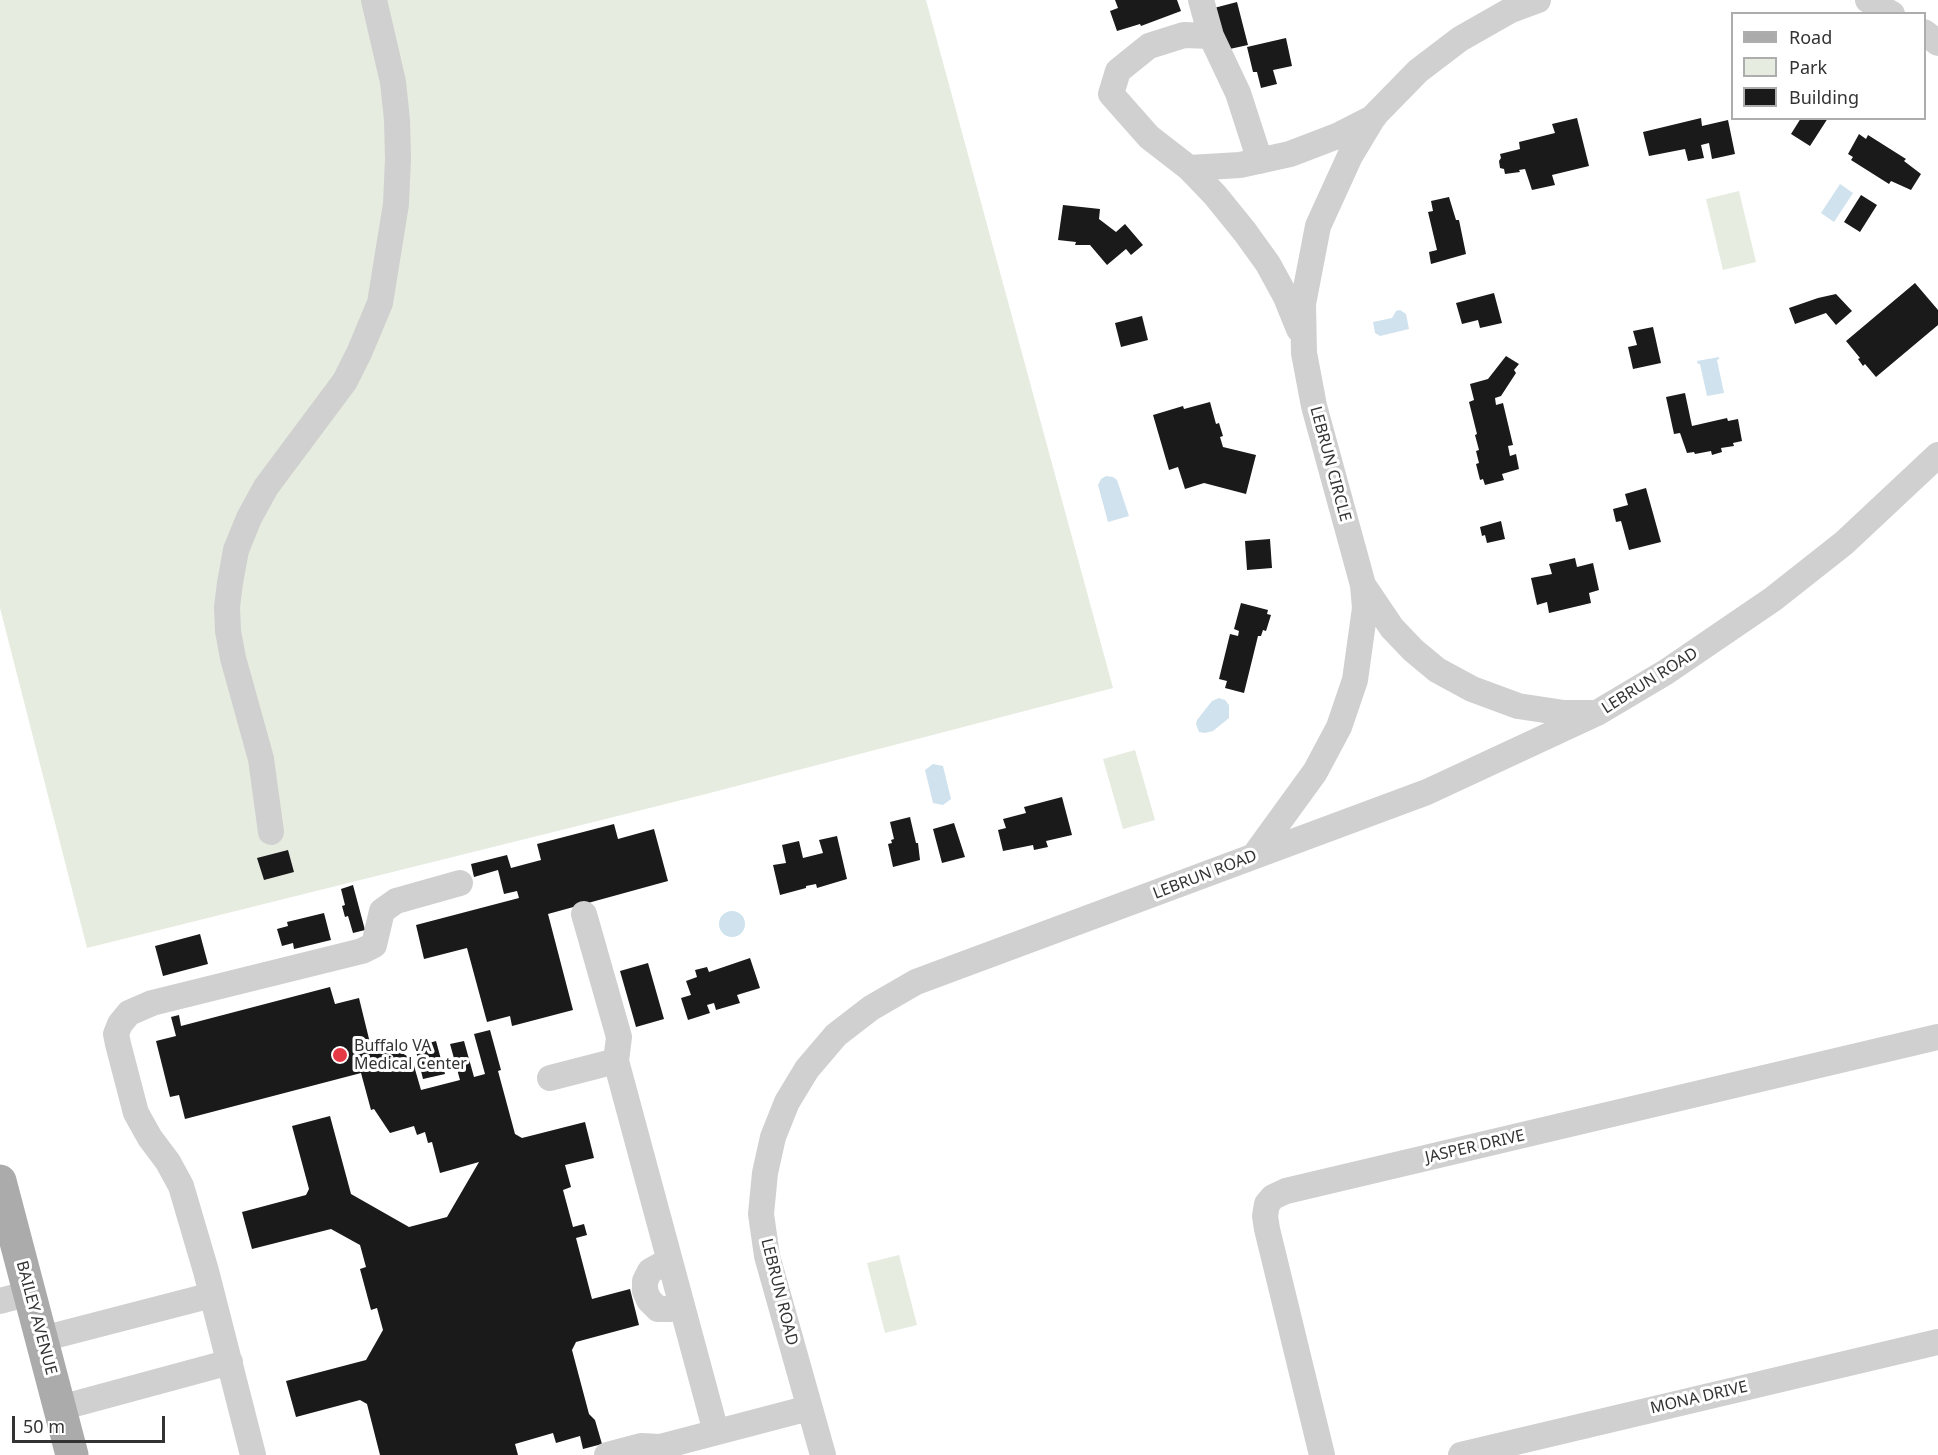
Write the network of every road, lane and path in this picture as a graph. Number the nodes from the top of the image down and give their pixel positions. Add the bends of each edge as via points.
1 (374, 0) edge
2 (1202, 0) edge
3 (1538, 0) edge
4 (1868, 0) edge
5 (1889, 12) edge
6 (1926, 34) edge
7 (1211, 36) junction
8 (1938, 43) edge
9 (1374, 116) junction
10 (1260, 161) junction
11 (1189, 168) junction
12 (1304, 341) junction
13 (1938, 455) edge
14 (1363, 585) junction
15 (1597, 713) junction
16 (271, 832) dead end
17 (1254, 856) junction
18 (460, 883) dead end
19 (584, 914) dead end
20 (1938, 1037) edge
21 (616, 1061) junction
22 (550, 1078) dead end
23 (0, 1181) edge
24 (212, 1295) junction
25 (15, 1297) edge
26 (42, 1339) junction
27 (1938, 1342) edge
28 (230, 1362) junction
29 (60, 1408) junction
30 (809, 1408) junction
31 (716, 1432) junction
32 (653, 1451) edge
33 (72, 1455) edge
34 (253, 1455) edge
35 (607, 1455) edge
36 (823, 1455) edge
37 (1322, 1455) edge
38 (1461, 1455) edge

1 - 16 street via 393,82 398,149 396,204 380,303 345,381 266,487 249,518 236,549 227,607 233,658 261,759
2 - 7 street
3 - 9 street, LEBRUN CIRCLE via 1511,10 1460,39 1418,70
4 - 5 street
6 - 8 street
7 - 10 street via 1238,93
7 - 11 street via 1184,35 1149,46 1118,71 1111,94 1149,137
9 - 10 street, LEBRUN CIRCLE via 1308,148
9 - 12 street, LEBRUN CIRCLE via 1350,156 1318,226 1303,304
10 - 11 street, LEBRUN CIRCLE
11 - 12 street, LEBRUN CIRCLE via 1268,264
12 - 14 street, LEBRUN CIRCLE via 1314,406
13 - 15 street, LEBRUN ROAD via 1844,543 1773,599
14 - 15 street, LEBRUN CIRCLE via 1392,628 1437,670 1472,689 1518,706
14 - 17 street, LEBRUN CIRCLE via 1365,608 1355,680 1339,727 1315,771
15 - 17 street, LEBRUN ROAD via 1427,792
17 - 30 street, LEBRUN ROAD via 915,982 871,1008 817,1055 796,1084 773,1137 761,1214 766,1256
18 - 24 street via 396,901 382,911 374,945 362,951 152,1003 129,1013 120,1024 117,1044 136,1113 181,1186
19 - 21 street via 619,1037
20 - 37 street, JASPER DRIVE via 1273,1197 1264,1216
21 - 22 street
21 - 31 street
23 - 25 main road, BAILEY AVENUE
24 - 26 street
24 - 28 street
25 - 26 main road, BAILEY AVENUE
26 - 29 main road, BAILEY AVENUE
27 - 38 street, MONA DRIVE
28 - 29 street
28 - 34 street
29 - 33 main road, BAILEY AVENUE
30 - 31 street
30 - 36 street, LEBRUN ROAD
31 - 32 street
32 - 35 street via 641,1446

